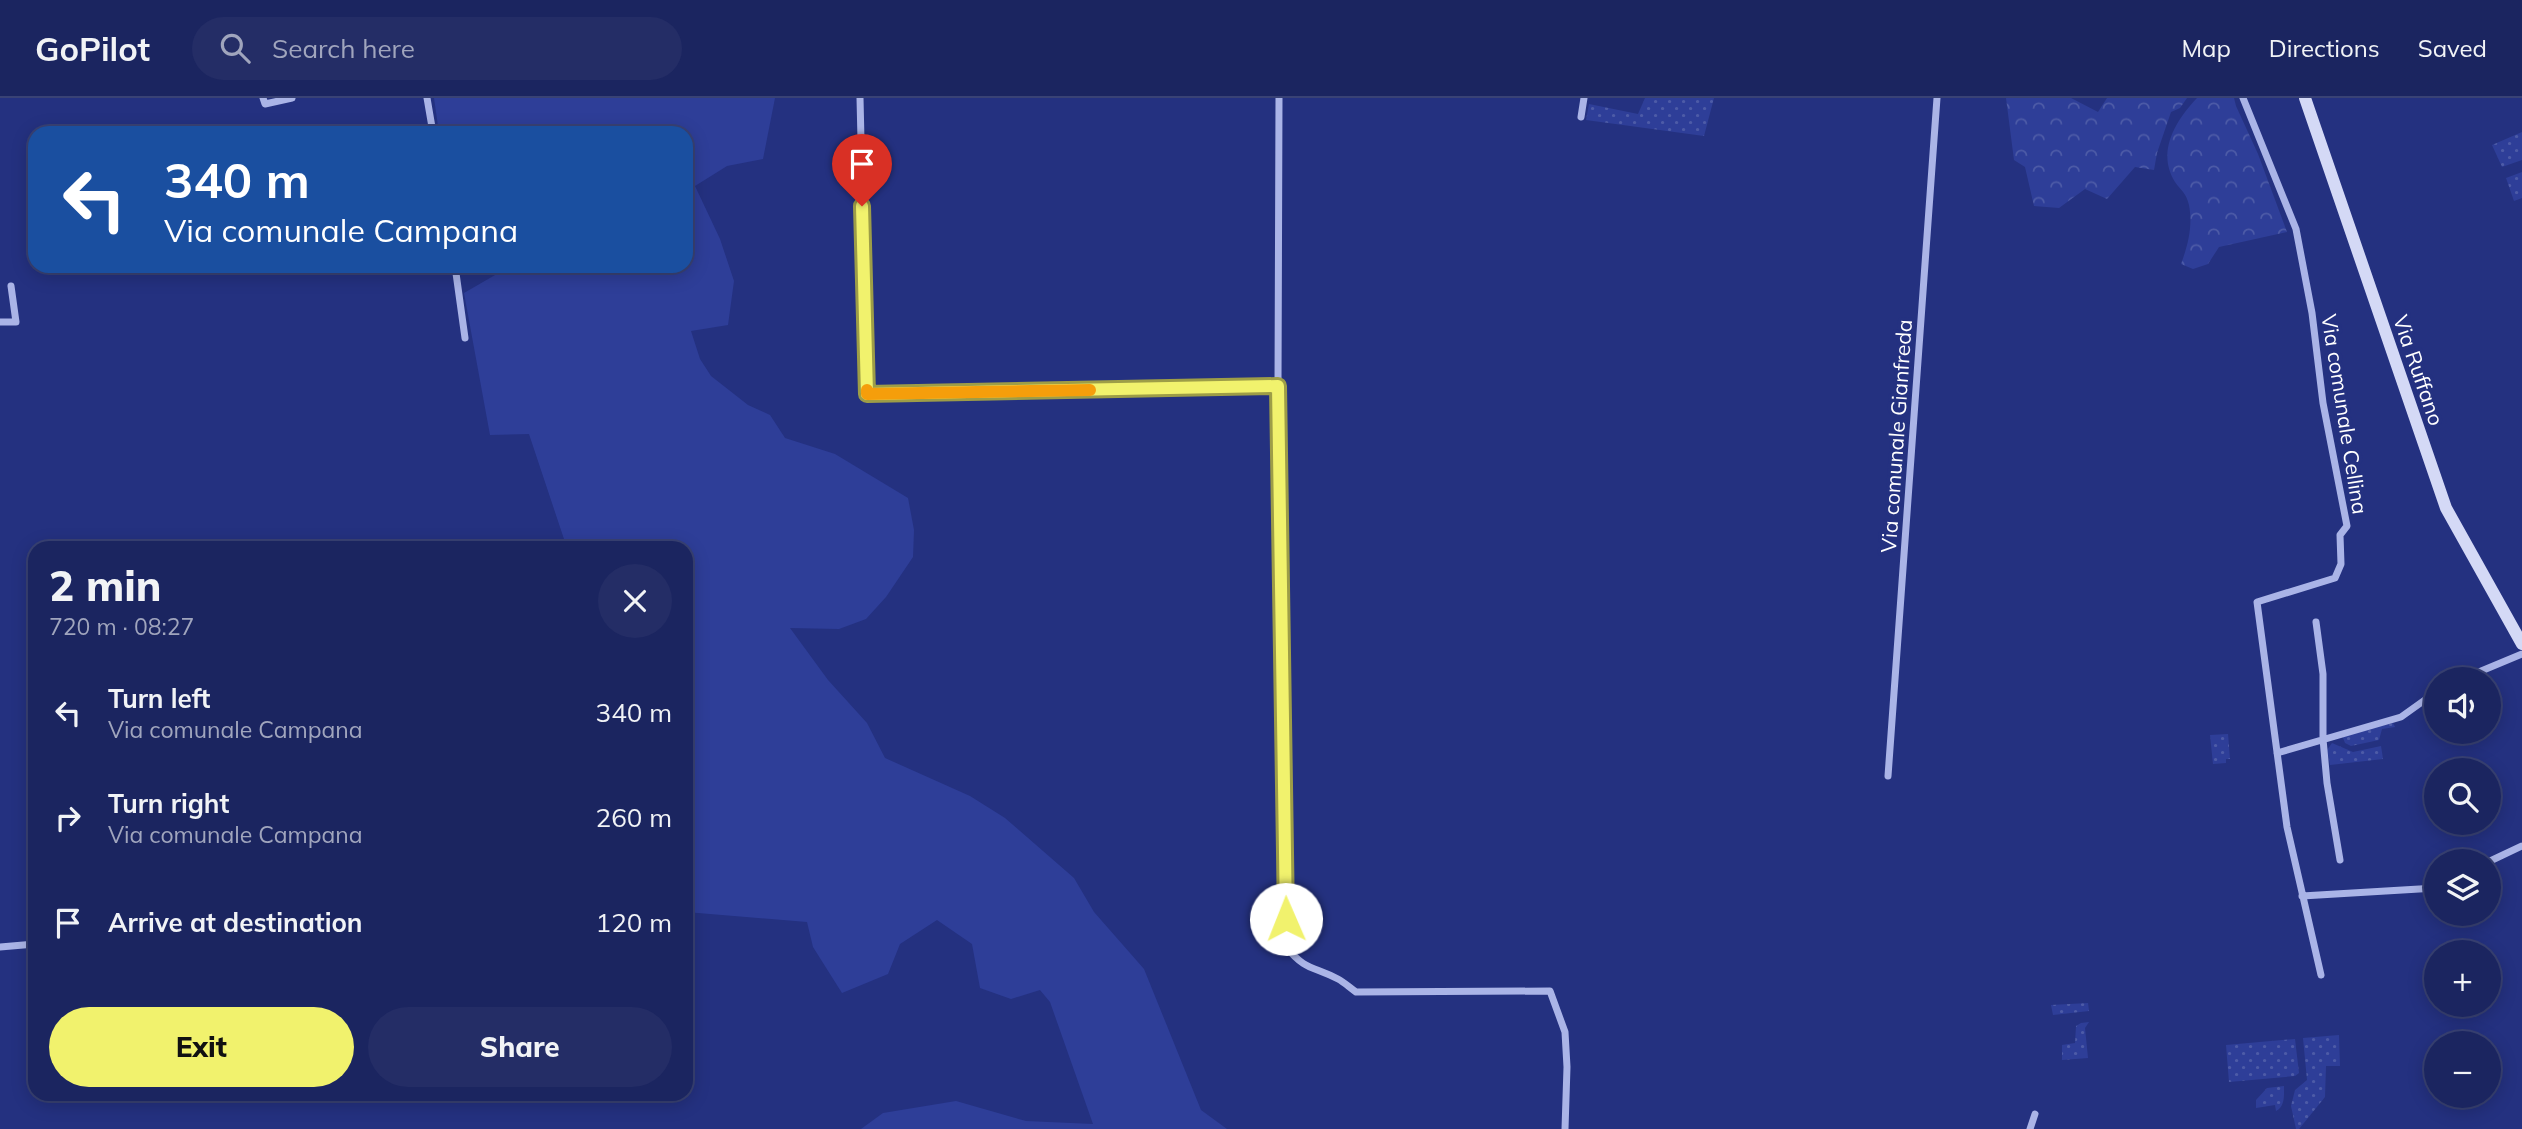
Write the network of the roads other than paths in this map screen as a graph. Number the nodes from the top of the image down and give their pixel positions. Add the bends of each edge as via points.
1 (292, 98) edge
2 (428, 98) edge
3 (860, 98) edge
4 (1279, 98) edge
5 (1584, 98) edge
6 (1937, 98) edge
7 (2243, 98) edge
8 (2305, 98) edge
9 (264, 101) edge
10 (1580, 117) dead end
11 (432, 126) edge
12 (456, 273) edge
13 (11, 286) dead end
14 (0, 322) edge
15 (466, 338) dead end
16 (1278, 386) junction
17 (2316, 622) dead end
18 (2522, 644) edge
19 (2522, 653) edge
20 (2490, 667) edge
21 (2424, 701) edge
22 (2323, 739) junction
23 (2277, 753) junction
24 (1888, 776) dead end
25 (2522, 846) edge
26 (2501, 856) edge
27 (2340, 860) dead end
28 (2424, 889) edge
29 (2302, 897) junction
30 (28, 945) edge
31 (0, 947) edge
32 (2321, 975) dead end
33 (2035, 1114) dead end
34 (1565, 1129) edge
35 (2030, 1129) edge

1 - 9 street
2 - 11 street
3 - 16 street via 867,394
4 - 16 street
5 - 10 street
6 - 24 street, Via comunale Gianfreda
7 - 23 street, Via comunale Cellina via 2296,229 2347,526 2340,534 2341,564 2335,578 2257,602
8 - 18 street, Via Ruffano via 2446,508
12 - 15 street
13 - 14 street via 16,322
16 - 34 street via 1286,947 1299,962 1356,992 1550,991 1564,1032
17 - 22 street via 2323,674
19 - 20 street
21 - 22 street via 2401,717
22 - 23 street
22 - 27 street
23 - 29 street, Via comunale Cellina
25 - 26 street
28 - 29 street
29 - 32 street, Via comunale Cellina
30 - 31 street
33 - 35 street

